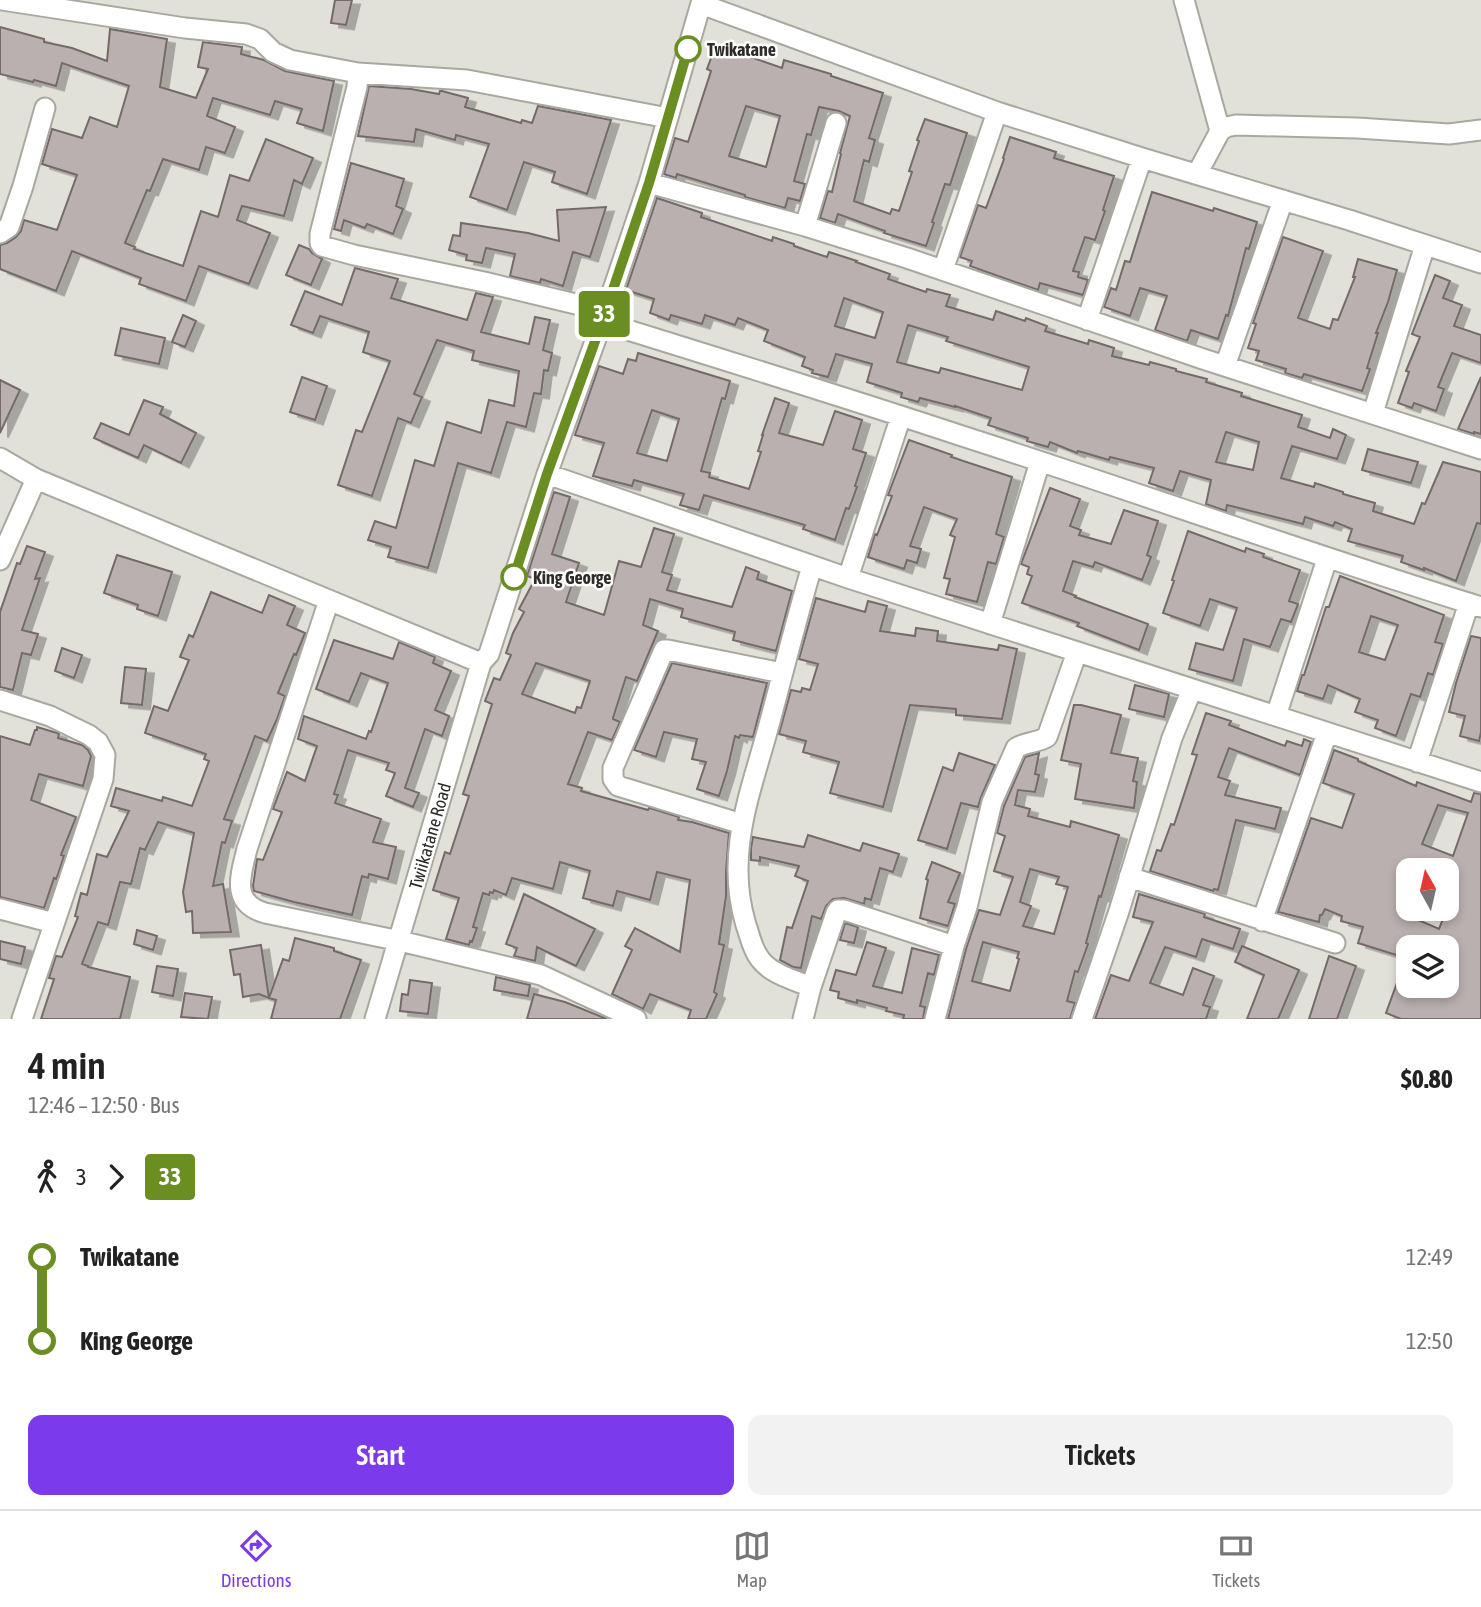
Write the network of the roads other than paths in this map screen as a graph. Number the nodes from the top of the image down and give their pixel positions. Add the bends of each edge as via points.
1 (2, 0) edge
2 (1184, 0) edge
3 (702, 2) edge
4 (358, 74) junction
5 (45, 108) dead end
6 (997, 112) junction
7 (668, 118) junction
8 (836, 123) dead end
9 (1481, 130) edge
10 (1220, 131) junction
11 (1142, 158) junction
12 (1197, 174) junction
13 (649, 183) junction
14 (1283, 200) junction
15 (805, 226) junction
16 (0, 233) edge
17 (1425, 245) junction
18 (1481, 263) edge
19 (943, 270) junction
20 (603, 317) junction
21 (1087, 320) junction
22 (1225, 366) junction
23 (1373, 413) junction
24 (901, 416) junction
25 (1481, 449) edge
26 (0, 458) edge
27 (1040, 462) junction
28 (547, 474) junction
29 (36, 478) junction
30 (1327, 559) junction
31 (0, 561) edge
32 (812, 566) junction
33 (848, 578) junction
34 (329, 600) junction
35 (1475, 605) edge
36 (990, 624) junction
37 (1076, 652) junction
38 (485, 658) junction
39 (782, 673) junction
40 (1192, 689) junction
41 (0, 700) edge
42 (1276, 716) junction
43 (1327, 733) junction
44 (1417, 762) junction
45 (1481, 782) edge
46 (742, 824) junction
47 (1129, 877) junction
48 (0, 909) edge
49 (1262, 921) junction
50 (54, 923) junction
51 (400, 941) junction
52 (1335, 943) dead end
53 (954, 946) junction
54 (811, 987) junction
55 (22, 1019) edge
56 (375, 1019) edge
57 (636, 1019) edge
58 (803, 1019) edge
59 (935, 1019) edge
60 (1082, 1019) edge

1 - 4 street via 246,34 290,60
2 - 10 street
3 - 6 street
3 - 7 street, Twiikatane Road
4 - 7 street via 467,80
4 - 20 street via 320,234 322,246 484,282
5 - 16 street via 9,227
6 - 11 street
6 - 19 street
7 - 13 street, Twiikatane Road
8 - 15 street
9 - 10 street via 1449,134 1236,125
10 - 12 street
11 - 12 street
11 - 21 street
12 - 14 street
13 - 15 street
13 - 20 street, Twiikatane Road
14 - 17 street
14 - 22 street
15 - 19 street
17 - 18 street
17 - 23 street
19 - 21 street
20 - 24 street
20 - 28 street, Twiikatane Road
21 - 22 street
22 - 23 street
23 - 25 street
24 - 27 street
24 - 33 street
26 - 29 street
27 - 30 street
27 - 36 street
28 - 32 street
28 - 38 street, Twiikatane Road
29 - 31 street
29 - 34 street
30 - 35 street
30 - 42 street
32 - 33 street
32 - 39 street
33 - 36 street
34 - 38 street
34 - 51 street via 247,849 242,895 254,910
35 - 44 street
36 - 37 street
37 - 40 street
37 - 53 street via 1047,737 1016,748 992,802
38 - 51 street, Twiikatane Road
39 - 46 street
39 - 46 street via 664,650 613,768 618,786
40 - 42 street
40 - 47 street
41 - 50 street via 89,735 105,755 103,779
42 - 43 street
43 - 44 street
43 - 49 street
44 - 45 street
46 - 54 street via 737,869 740,905 753,948 771,970
47 - 49 street
47 - 60 street
48 - 50 street
49 - 52 street
50 - 55 street
51 - 56 street, Twiikatane Road
51 - 57 street via 541,975
53 - 54 street via 838,910
53 - 59 street
54 - 58 street

